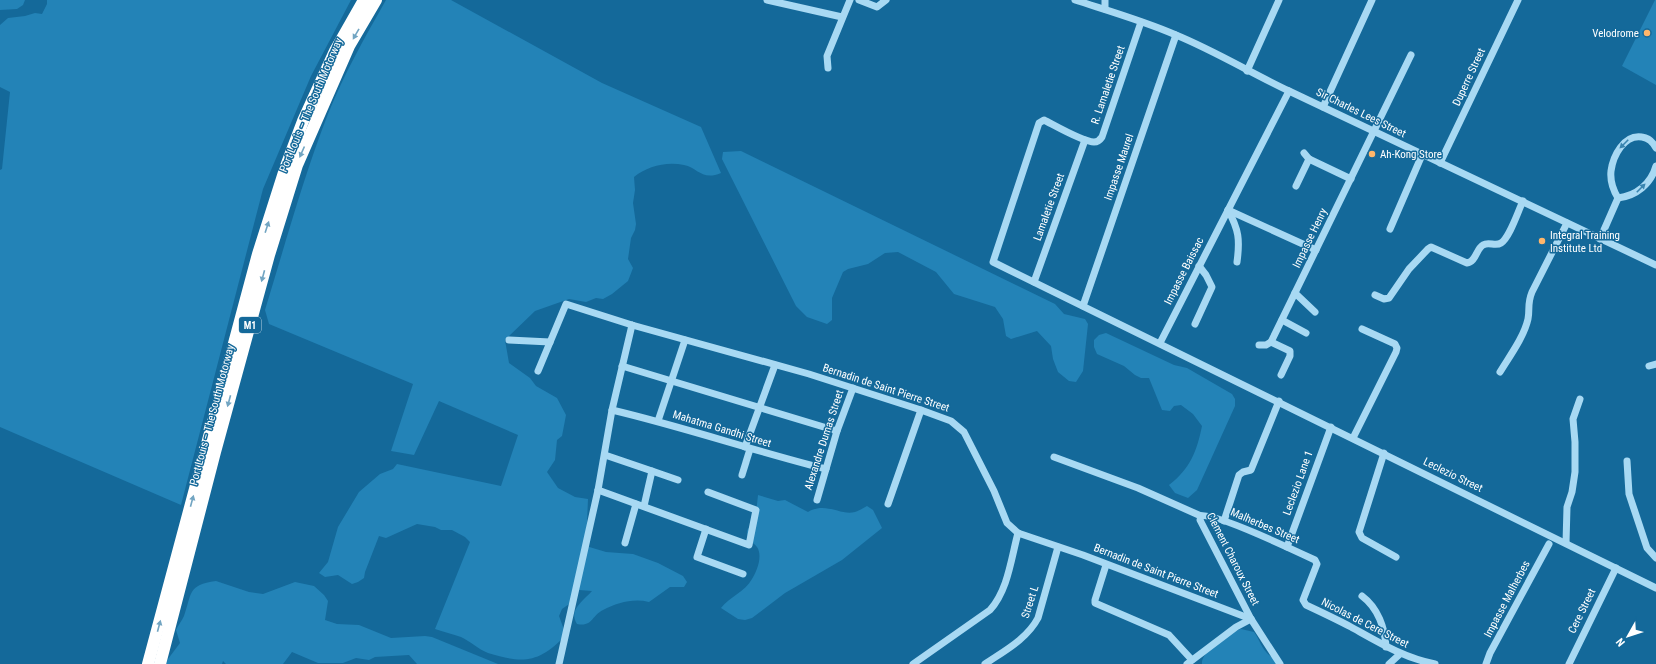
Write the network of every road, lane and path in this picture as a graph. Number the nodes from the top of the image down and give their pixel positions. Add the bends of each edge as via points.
1 (364, 0) edge
2 (376, 0) edge
3 (767, 0) edge
4 (850, 0) edge
5 (859, 0) edge
6 (886, 0) edge
7 (1075, 0) edge
8 (1105, 0) edge
9 (1279, 0) edge
10 (1372, 0) edge
11 (1518, 0) edge
12 (1105, 9) junction
13 (842, 17) junction
14 (1141, 22) junction
15 (1176, 34) junction
16 (1411, 55) dead end
17 (828, 68) dead end
18 (1247, 71) junction
19 (1289, 91) junction
20 (1323, 107) junction
21 (1374, 131) junction
22 (1085, 140) junction
23 (1655, 145) edge
24 (1304, 153) dead end
25 (1422, 155) junction
26 (1309, 159) junction
27 (1440, 163) junction
28 (1656, 166) edge
29 (1351, 179) junction
30 (1296, 186) dead end
31 (1618, 198) junction
32 (1523, 200) junction
33 (1228, 210) junction
34 (1567, 223) junction
35 (1390, 229) dead end
36 (1600, 239) junction
37 (1316, 250) junction
38 (1237, 262) dead end
39 (1656, 264) edge
40 (1199, 266) junction
41 (1034, 282) junction
42 (1295, 293) junction
43 (1375, 295) dead end
44 (1083, 306) junction
45 (1315, 312) dead end
46 (1282, 320) junction
47 (1195, 324) dead end
48 (632, 325) junction
49 (1362, 329) dead end
50 (1306, 333) dead end
51 (509, 340) dead end
52 (685, 340) junction
53 (550, 342) junction
54 (1271, 342) junction
55 (1160, 343) junction
56 (1259, 345) dead end
57 (775, 365) junction
58 (622, 366) junction
59 (538, 371) dead end
60 (1500, 372) dead end
61 (1281, 375) dead end
62 (671, 380) junction
63 (853, 388) junction
64 (1580, 399) dead end
65 (1279, 401) junction
66 (759, 407) junction
67 (612, 410) junction
68 (920, 410) junction
69 (658, 421) junction
70 (1331, 427) junction
71 (837, 431) junction
72 (1353, 438) junction
73 (747, 448) junction
74 (1384, 453) junction
75 (605, 455) junction
76 (1054, 457) dead end
77 (1627, 461) dead end
78 (826, 469) junction
79 (652, 471) junction
80 (742, 476) dead end
81 (678, 480) dead end
82 (598, 490) junction
83 (708, 492) dead end
84 (817, 500) dead end
85 (636, 504) junction
86 (888, 504) dead end
87 (644, 506) junction
88 (1202, 516) junction
89 (1224, 521) junction
90 (706, 529) junction
91 (1018, 534) junction
92 (626, 543) dead end
93 (1566, 543) junction
94 (1549, 544) dead end
95 (1058, 547) junction
96 (1286, 547) junction
97 (1396, 557) dead end
98 (1656, 558) edge
99 (1106, 564) junction
100 (1317, 564) joint
101 (1616, 568) junction
102 (743, 574) dead end
103 (1656, 588) edge
104 (1362, 596) dead end
105 (1251, 619) junction
106 (1386, 647) junction
107 (1400, 654) junction
108 (1190, 662) edge
109 (148, 664) edge
110 (160, 664) edge
111 (559, 664) edge
112 (913, 664) edge
113 (985, 664) edge
114 (1280, 664) edge
115 (1389, 664) edge
116 (1435, 664) edge
117 (1486, 664) edge
118 (1569, 664) edge

109 -> 1 highway, Port Louis – The South Motorway / M1 via 258,254 284,173 302,121 335,51
2 -> 110 highway, Port Louis – The South Motorway / M1 via 349,46 297,165 265,270
3 - 13 street
4 - 13 street
5 - 6 street via 877,7
7 - 12 street, Sir Charles Lees Street
8 - 12 street
9 - 18 street
10 - 20 street
11 - 27 street, Duperre Street
12 - 14 street, Sir Charles Lees Street
13 - 17 street via 827,56
14 - 15 street, Sir Charles Lees Street
14 - 22 street, R. Lamaletie Street via 1102,137 1094,142
15 - 18 street, Sir Charles Lees Street via 1213,51
15 - 44 street, Impasse Maurel
16 - 21 street, Impasse Henry
18 - 19 street, Sir Charles Lees Street
19 - 20 street, Sir Charles Lees Street
19 - 33 street, Impasse Baissac
20 - 21 street, Sir Charles Lees Street
21 - 25 street, Sir Charles Lees Street
21 - 29 street, Impasse Henry
22 - 41 street, Lamaletie Street
22 - 41 street, Leclezio Street via 1044,120 1039,123 993,262
23 -> 31 street via 1648,138 1634,137 1621,147 1611,170 1613,188
24 - 26 street
25 - 27 street, Sir Charles Lees Street
25 - 35 street
26 - 29 street
26 - 30 street
27 - 32 street, Sir Charles Lees Street
31 -> 28 street via 1628,197 1640,190
29 - 37 street, Impasse Henry
31 - 36 street
32 - 34 street, Sir Charles Lees Street
32 - 43 street via 1502,242 1497,245 1483,244 1473,260 1467,263 1431,247 1410,269 1389,298 1384,299
33 - 37 street
33 - 38 street via 1234,220 1240,244
33 - 40 street, Impasse Baissac
34 - 36 street, Sir Charles Lees Street
34 - 60 street via 1532,292 1524,329
36 - 39 street, Sir Charles Lees Street
37 - 42 street, Impasse Henry
40 - 47 street via 1212,287
40 - 55 street, Impasse Baissac
41 - 44 street, Leclezio Street
42 - 45 street
42 - 46 street, Impasse Henry
44 - 55 street, Leclezio Street
46 - 50 street
46 - 54 street, Impasse Henry
48 - 52 street, Bernadin de Saint Pierre Street
48 - 53 street, Bernadin de Saint Pierre Street via 566,304
48 - 58 street
49 - 72 street via 1395,344 1397,348
51 - 53 street
52 - 57 street, Bernadin de Saint Pierre Street
52 - 62 street
53 - 59 street
54 - 56 street
54 - 61 street via 1290,351
55 - 65 street, Leclezio Street
57 - 63 street, Bernadin de Saint Pierre Street
57 - 66 street
58 - 62 street
58 - 67 street
62 - 66 street
62 - 69 street
63 - 68 street, Bernadin de Saint Pierre Street
63 - 71 street, Alexandre Dumas Street
64 - 93 street via 1573,419 1575,472 1567,507
65 - 70 street, Leclezio Street
65 - 89 street via 1251,470 1239,475
66 - 71 street
66 - 73 street
67 - 69 street, Mahatma Gandhi Street
67 - 75 street
68 - 86 street
68 - 91 street, Bernadin de Saint Pierre Street via 951,421 964,432 1007,523
69 - 73 street, Mahatma Gandhi Street
70 - 72 street, Leclezio Street
70 - 96 street, Leclezio Lane 1
71 - 78 street, Alexandre Dumas Street
72 - 74 street, Leclezio Street
73 - 78 street, Mahatma Gandhi Street
73 - 80 street
74 - 93 street, Leclezio Street
74 - 97 street via 1359,532 1362,538
75 - 79 street
75 - 82 street
76 - 88 street, Clement Charoux Street via 1138,488
77 - 98 street via 1629,494 1647,548
78 - 84 street, Alexandre Dumas Street
79 - 81 street
79 - 87 street
82 - 85 street
82 - 111 street
83 - 90 street via 756,510 749,545
85 - 87 street
85 - 92 street
87 - 90 street
88 - 89 street, Malherbes Street via 1206,514
88 - 105 street, Clement Charoux Street via 1200,520
89 - 96 street, Malherbes Street
90 - 102 street via 697,556
91 - 95 street, Bernadin de Saint Pierre Street
91 - 112 street via 997,603
93 - 101 street, Leclezio Street
94 - 117 street, Impasse Malherbes
95 - 99 street, Bernadin de Saint Pierre Street
95 - 113 street, Street L via 1033,628
96 - 100 street, Malherbes Street via 1315,560
99 - 105 street, Bernadin de Saint Pierre Street
99 - 108 street via 1095,603 1169,635
100 - 106 street, Nicolas de Cere Street via 1303,600 1306,605
101 - 103 street, Leclezio Street
101 - 118 street, Cere Street
104 - 106 street via 1368,600 1378,616 1385,632
105 - 108 street via 1236,627
105 - 114 street, Clement Charoux Street
106 - 107 street, Nicolas de Cere Street
107 - 115 street
107 - 116 street, Nicolas de Cere Street

